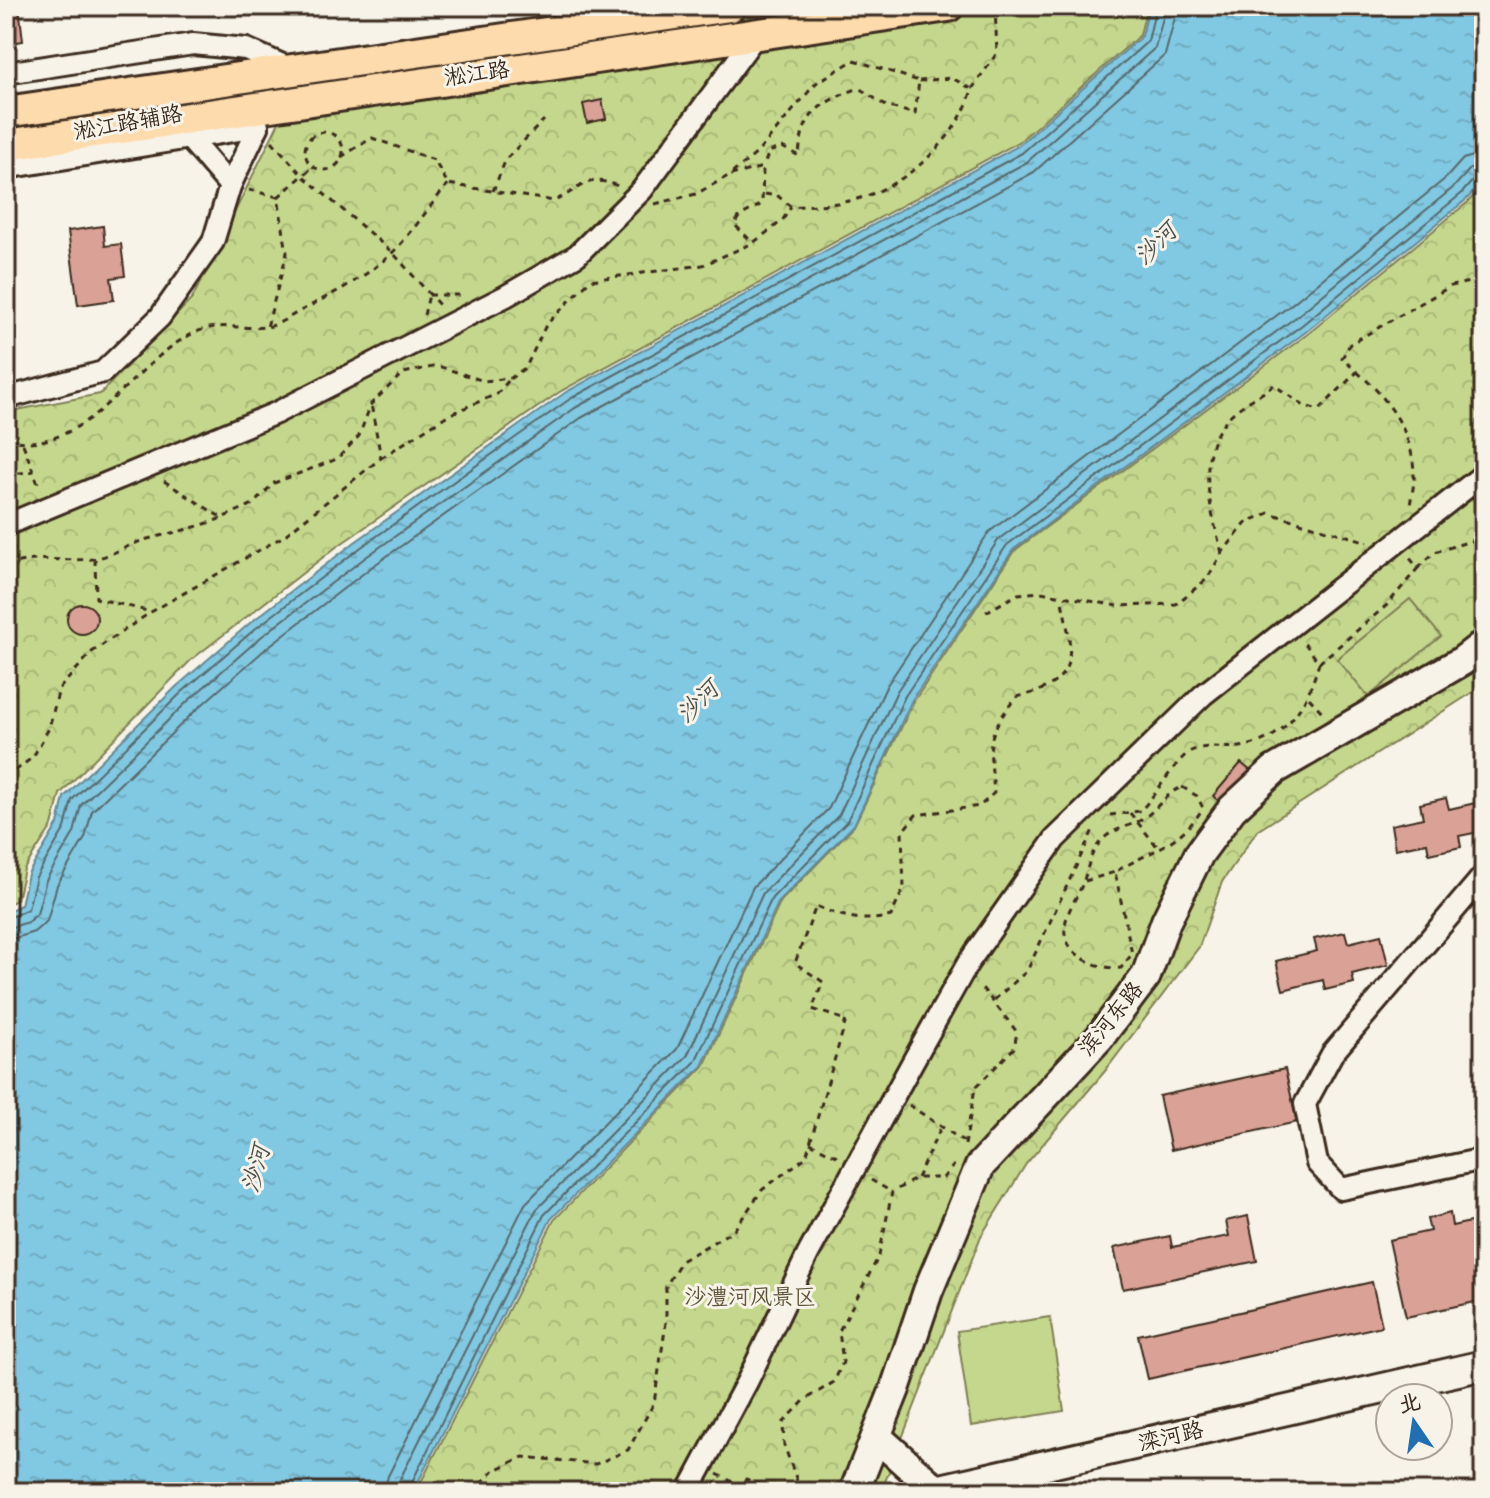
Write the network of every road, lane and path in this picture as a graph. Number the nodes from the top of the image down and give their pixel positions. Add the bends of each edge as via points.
1 (730, 6) edge
2 (948, 6) edge
3 (995, 6) edge
4 (759, 31) junction
5 (289, 68) junction
6 (6, 73) edge
7 (919, 81) junction
8 (972, 89) junction
9 (6, 112) edge
10 (256, 117) junction
11 (544, 120) dead end
12 (187, 127) junction
13 (6, 145) edge
14 (341, 157) junction
15 (313, 167) junction
16 (763, 167) junction
17 (6, 168) edge
18 (302, 175) junction
19 (730, 175) junction
20 (448, 184) junction
21 (230, 186) junction
22 (493, 191) junction
23 (765, 194) junction
24 (278, 197) junction
25 (635, 198) junction
26 (791, 207) junction
27 (753, 243) junction
28 (393, 253) junction
29 (1484, 279) edge
30 (429, 295) dead end
31 (267, 327) junction
32 (1357, 372) junction
33 (511, 378) junction
34 (6, 398) edge
35 (371, 404) junction
36 (6, 439) edge
37 (23, 444) junction
38 (381, 458) junction
39 (144, 469) junction
40 (34, 471) junction
41 (1484, 474) edge
42 (6, 475) edge
43 (47, 507) junction
44 (222, 518) junction
45 (6, 525) edge
46 (1422, 526) junction
47 (1484, 537) edge
48 (1398, 544) junction
49 (1222, 553) junction
50 (1381, 558) junction
51 (95, 559) junction
52 (6, 566) edge
53 (1418, 568) junction
54 (1061, 598) junction
55 (151, 612) junction
56 (986, 612) dead end
57 (1293, 627) junction
58 (1484, 644) edge
59 (1319, 663) junction
60 (6, 778) edge
61 (1130, 812) junction
62 (1106, 816) dead end
63 (1100, 822) dead end
64 (1135, 823) junction
65 (1160, 850) junction
66 (1115, 872) junction
67 (1484, 875) edge
68 (1084, 882) junction
69 (963, 972) junction
70 (994, 1000) junction
71 (894, 1096) junction
72 (942, 1125) junction
73 (966, 1143) junction
74 (963, 1151) dead end
75 (960, 1158) dead end
76 (1484, 1159) edge
77 (917, 1178) junction
78 (1484, 1365) edge
79 (877, 1437) junction
80 (702, 1467) junction
81 (741, 1490) edge
82 (934, 1491) edge
83 (473, 1492) edge
84 (688, 1492) edge
85 (776, 1492) edge
86 (801, 1492) edge
87 (854, 1492) edge

1 - 5 main road, 淞江路
2 - 4 main road, 淞江路
3 - 8 path via 997,53
4 - 10 main road, 淞江路
4 - 25 street
5 - 6 street via 246,49 193,44
5 - 9 main road, 淞江路
7 - 8 path via 952,78
7 - 16 path via 915,114 886,106 859,88 811,113 801,130 799,156 782,147 769,152
7 - 19 path via 854,60 816,83 757,153
8 - 26 path via 967,109 945,140 897,183 855,200
10 - 12 main road, 淞江路
10 - 18 path
10 - 21 street
11 - 22 path via 506,159
12 - 13 main road, 淞江路
12 - 17 street, 淞江路辅路
12 - 21 street
14 - 15 path via 331,168
14 - 15 path via 337,138 320,133 309,139 305,150
14 - 20 path via 372,138 434,160
15 - 18 path
16 - 19 path
16 - 23 path
18 - 24 path
18 - 28 path
19 - 25 path via 671,202 643,204
20 - 22 path
20 - 28 path
21 - 24 path
21 - 34 street via 213,242 160,317 103,372
22 - 25 path via 554,201 599,179
23 - 26 path via 778,196
23 - 27 path via 762,204 734,224
24 - 31 path via 287,253
25 - 39 street via 577,255 506,296 276,413
26 - 27 path
27 - 33 path via 703,265 590,280 546,325 526,367
28 - 30 path
28 - 31 path via 358,281
29 - 32 path via 1451,286 1350,344 1342,358
31 - 37 path via 231,324 195,332 132,379 90,420
32 - 46 path via 1378,389 1399,419 1414,475 1409,507
32 - 49 path via 1319,410 1274,385 1228,417 1215,436 1208,467 1209,505
33 - 35 path via 484,381 438,366 403,373
33 - 38 path via 497,394 448,415
35 - 38 path
35 - 44 path via 359,436 337,459 274,483 253,504
36 - 37 path
37 - 40 path
38 - 55 path via 284,536
39 - 43 street
39 - 44 path
40 - 42 path
40 - 43 path
41 - 46 street
43 - 45 street
44 - 51 path
46 - 48 street
47 - 53 path via 1435,552
48 - 50 street
48 - 53 path
49 - 50 path via 1247,522 1269,513 1369,542
49 - 54 path via 1207,579 1176,604 1118,606
50 - 57 street
51 - 52 path via 51,558
51 - 55 path via 96,598
53 - 59 path via 1387,605
54 - 56 path via 1041,592 1018,594
54 - 83 path via 1071,648 1065,675 1044,692 1016,697 1002,716 988,741 994,793 980,806 916,815 902,832 904,888 891,916 872,921 816,906 795,963 823,982 812,1009 846,1020 806,1157 762,1190 734,1230 681,1261 666,1286 654,1403 628,1450 596,1464 523,1457 493,1471
55 - 60 path via 84,661 59,689 49,728 33,757
57 - 59 path
57 - 69 street via 1203,695 1055,839
58 - 79 street, 滨河东路 via 1274,770 1232,809 1199,854 1146,976 1099,1038 980,1166 928,1291
59 - 61 path via 1305,707 1275,734 1242,747 1188,752 1153,799 1140,811
61 - 62 path
61 - 64 path
63 - 70 path via 1027,971
64 - 65 path
64 - 65 path via 1172,791 1182,787 1197,796 1203,808 1193,825
64 - 68 path via 1102,840 1089,856
65 - 66 path
66 - 68 path
66 - 68 path via 1132,954 1121,968 1084,962 1065,935
67 - 76 street via 1332,1054 1305,1104 1317,1163 1341,1189
69 - 70 path
69 - 71 street
70 - 73 path via 1017,1032 1016,1040 975,1088
71 - 72 path
71 - 80 street
72 - 73 path
72 - 77 path
73 - 74 path
75 - 77 path via 943,1178
77 - 86 path via 892,1192 879,1256 839,1331 843,1362 834,1382 805,1400 783,1423 784,1445
78 - 82 street, 滦河路
79 - 82 street, 滦河路
79 - 87 street, 滨河东路
80 - 81 path
80 - 84 street
81 - 85 path via 746,1479

